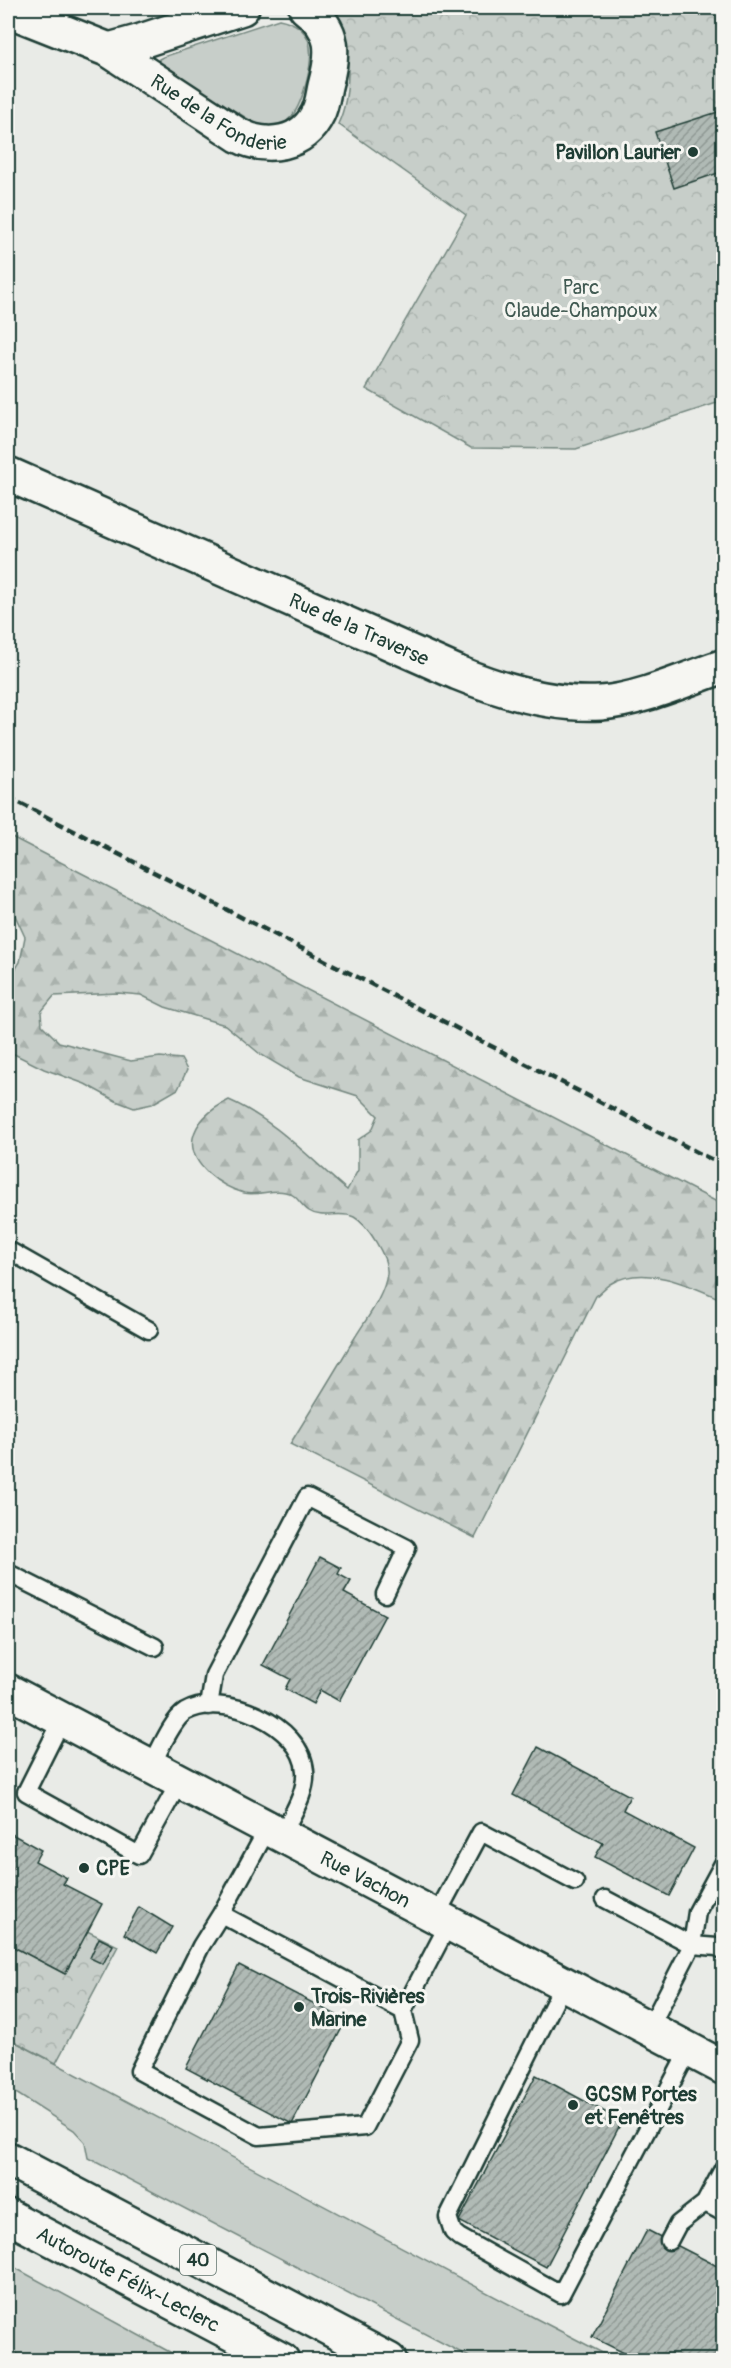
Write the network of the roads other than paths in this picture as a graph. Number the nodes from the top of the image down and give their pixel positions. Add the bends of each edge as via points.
1 (243, 8) edge
2 (306, 8) edge
3 (8, 10) edge
4 (110, 50) junction
5 (8, 474) edge
6 (723, 666) edge
7 (8, 1250) edge
8 (149, 1330) dead end
9 (8, 1573) edge
10 (385, 1594) dead end
11 (155, 1647) dead end
12 (8, 1691) edge
13 (209, 1706) junction
14 (62, 1720) junction
15 (151, 1766) junction
16 (180, 1781) junction
17 (275, 1831) junction
18 (723, 1862) edge
19 (574, 1882) dead end
20 (605, 1899) dead end
21 (221, 1914) junction
22 (443, 1919) junction
23 (692, 1946) junction
24 (723, 1951) edge
25 (564, 1983) junction
26 (403, 2011) junction
27 (649, 2029) junction
28 (689, 2050) junction
29 (723, 2068) edge
30 (8, 2159) edge
31 (723, 2167) edge
32 (705, 2203) junction
33 (723, 2213) edge
34 (8, 2216) edge
35 (669, 2241) dead end
36 (282, 2361) edge
37 (389, 2361) edge

1 - 4 main road, Rue de la Fonderie
2 - 4 main road, Rue de la Fonderie via 326,29 332,60 318,114 307,129 282,142 256,142 238,135
3 - 4 main road, Rue de la Fonderie
5 - 6 main road, Rue de la Traverse via 458,673 511,692 602,703
7 - 8 lane
9 - 11 lane
10 - 13 lane via 407,1548 307,1497 214,1675
12 - 14 main road, Rue Vachon
13 - 15 lane via 180,1716
13 - 17 lane via 244,1711 270,1721 299,1748 304,1787
14 - 15 main road, Rue Vachon
14 - 16 lane via 26,1792 139,1855
15 - 16 main road, Rue Vachon
16 - 17 main road, Rue Vachon
17 - 21 lane
17 - 22 main road, Rue Vachon
18 - 23 lane via 697,1912
19 - 22 lane via 481,1832
20 - 23 lane
21 - 26 lane
21 - 26 lane via 139,2071 259,2136 365,2127 410,2040
22 - 25 main road, Rue Vachon
22 - 26 lane
23 - 24 lane
23 - 27 lane
25 - 27 main road, Rue Vachon
25 - 28 lane via 448,2217 459,2237 561,2294
27 - 28 main road, Rue Vachon
28 - 29 main road, Rue Vachon
30 - 37 main road, 40
31 - 32 lane
32 - 33 lane
32 - 35 lane via 678,2224
34 - 36 main road, Autoroute Félix-Leclerc / 40

